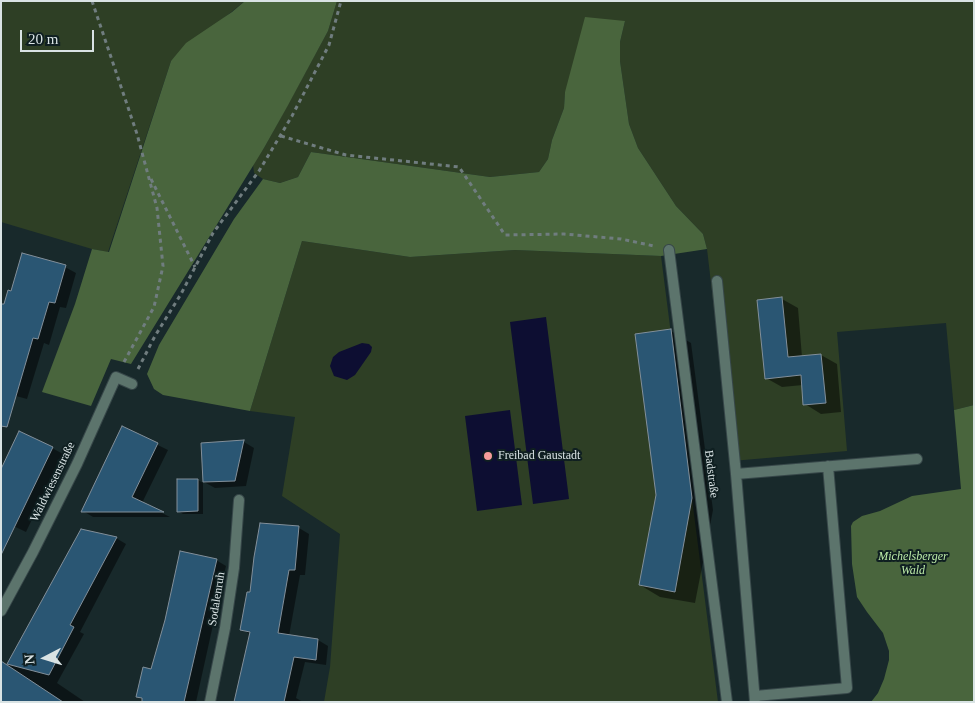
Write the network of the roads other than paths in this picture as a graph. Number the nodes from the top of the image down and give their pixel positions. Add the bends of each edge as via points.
1 (669, 250) road end
2 (716, 281) dead end
3 (132, 384) road end
4 (917, 458) dead end
5 (828, 466) junction
6 (736, 474) junction
7 (239, 500) dead end
8 (1, 611) edge
9 (755, 699) edge
10 (210, 702) edge
11 (727, 702) edge

1 - 11 street, Badstraße
2 - 6 street
3 - 8 street, Waldwiesenstraße via 116,378 77,464
4 - 5 street
5 - 6 street
5 - 9 street via 847,688
6 - 9 street
7 - 10 street, Sodalenruh via 232,585

